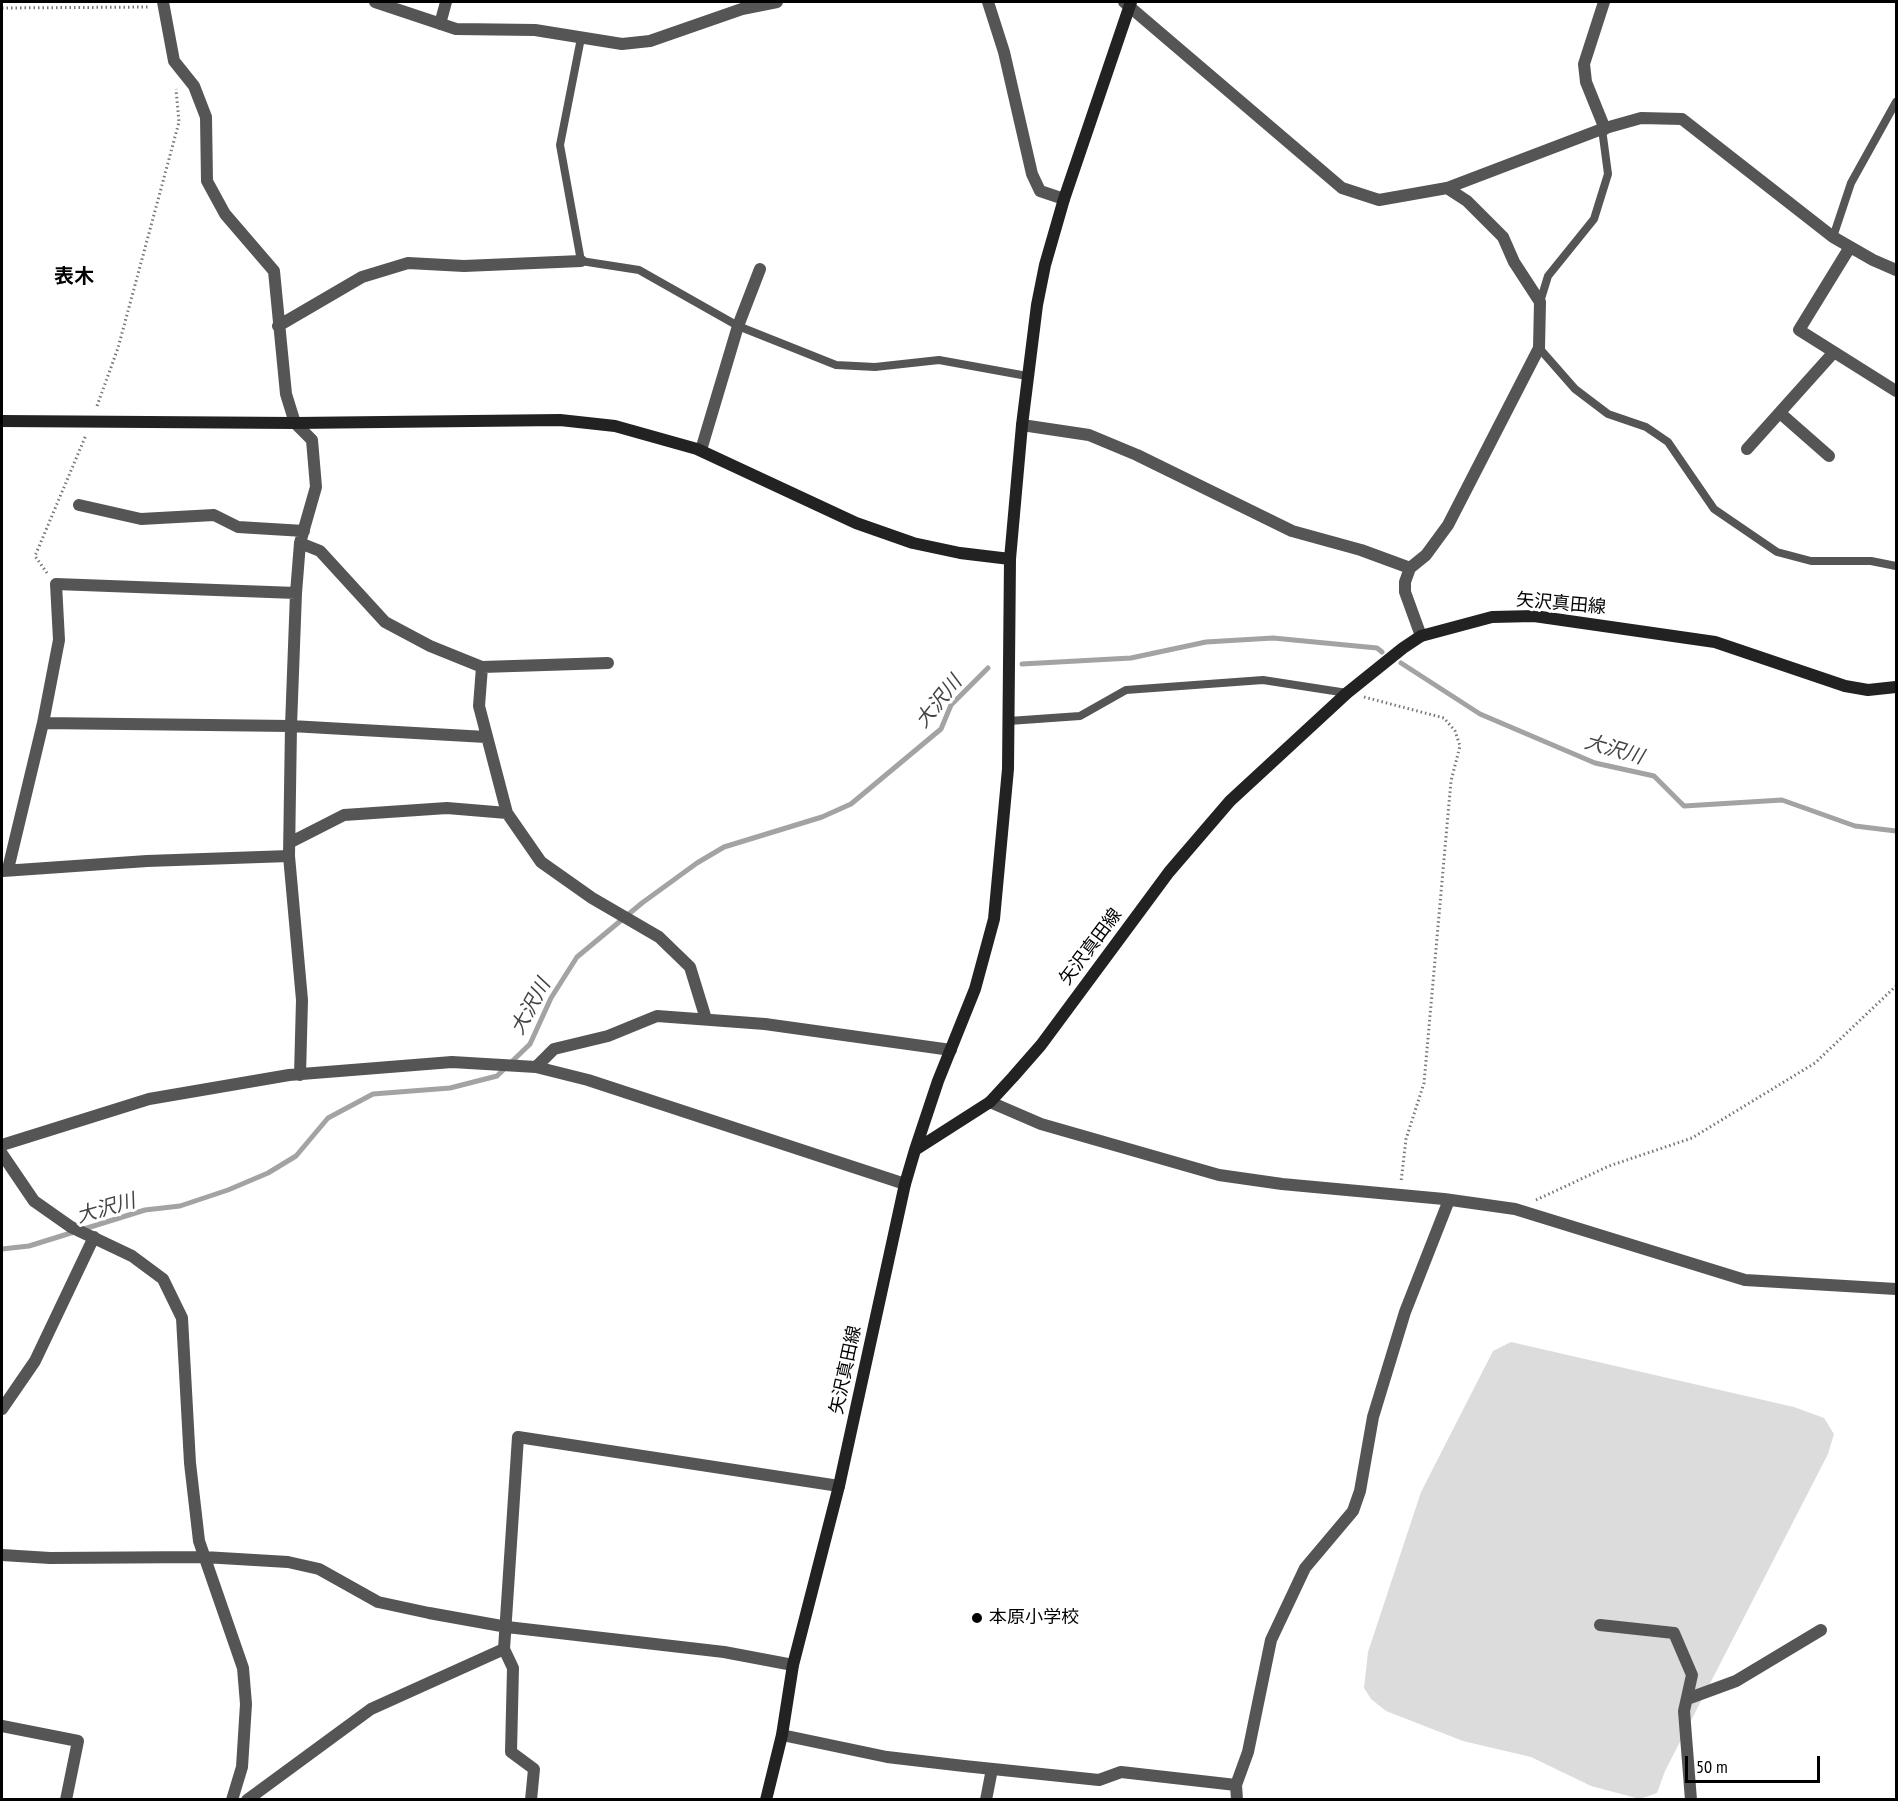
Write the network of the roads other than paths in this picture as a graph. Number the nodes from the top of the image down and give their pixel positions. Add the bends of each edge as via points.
1 (375, 2) edge
2 (446, 2) edge
3 (777, 2) edge
4 (988, 2) edge
5 (1604, 2) edge
6 (1128, 3) edge
7 (163, 4) edge
8 (440, 24) junction
9 (581, 39) junction
10 (1896, 102) edge
11 (1604, 129) junction
12 (1447, 189) junction
13 (1064, 199) junction
14 (1833, 237) junction
15 (1850, 247) junction
16 (581, 261) junction
17 (760, 268) dead end
18 (1896, 270) edge
19 (1540, 302) junction
20 (278, 326) junction
21 (738, 326) junction
22 (1539, 348) junction
23 (1834, 352) junction
24 (1027, 376) junction
25 (1896, 391) edge
26 (1779, 413) junction
27 (2, 421) edge
28 (295, 423) junction
29 (1022, 425) junction
30 (1747, 449) dead end
31 (701, 450) junction
32 (1829, 456) dead end
33 (79, 505) dead end
34 (302, 537) junction
35 (1010, 559) junction
36 (1896, 566) edge
37 (1410, 568) junction
38 (296, 593) junction
39 (1421, 636) junction
40 (608, 663) dead end
41 (482, 667) junction
42 (1896, 687) edge
43 (1347, 693) junction
44 (1009, 721) junction
45 (43, 723) junction
46 (291, 726) junction
47 (486, 737) junction
48 (507, 813) junction
49 (291, 842) junction
50 (289, 856) junction
51 (5, 870) edge
52 (706, 1019) junction
53 (951, 1050) junction
54 (536, 1067) junction
55 (300, 1076) junction
56 (990, 1102) junction
57 (2, 1144) edge
58 (915, 1150) junction
59 (2, 1154) edge
60 (905, 1184) junction
61 (1449, 1200) junction
62 (94, 1237) junction
63 (1896, 1289) edge
64 (2, 1409) edge
65 (839, 1486) junction
66 (2, 1555) edge
67 (204, 1557) junction
68 (1600, 1625) dead end
69 (507, 1627) junction
70 (1821, 1630) dead end
71 (504, 1649) junction
72 (794, 1665) junction
73 (1687, 1699) junction
74 (2, 1726) edge
75 (782, 1735) junction
76 (992, 1769) junction
77 (1236, 1785) junction
78 (66, 1800) edge
79 (232, 1800) edge
80 (247, 1800) edge
81 (531, 1800) edge
82 (766, 1800) edge
83 (986, 1800) edge
84 (1236, 1800) edge
85 (1691, 1800) edge

1 - 8 street
2 - 8 street
3 - 9 street via 742,9 650,41 622,44
4 - 13 street via 1004,52 1032,174 1040,191
5 - 11 street via 1584,64 1586,81
6 - 12 street via 1342,188 1379,200
6 - 13 street
7 - 20 street via 174,61 194,86 206,117 207,181 225,214 274,271
8 - 9 street via 456,29 535,30
9 - 16 lane via 560,145
10 - 14 lane via 1851,183
11 - 12 street
11 - 14 street via 1641,118 1682,119
11 - 19 lane via 1608,174 1594,219 1548,276
12 - 19 street via 1467,201 1503,237
13 - 24 street via 1045,265
14 - 15 street
15 - 18 street
15 - 23 street via 1799,330
16 - 20 street via 464,266 408,263 362,278
16 - 21 lane via 639,270
17 - 21 street
19 - 22 street
20 - 28 street via 286,394
21 - 24 lane via 836,365 875,367 939,360
21 - 31 street
22 - 36 lane via 1575,390 1608,414 1646,427 1668,442 1714,509 1777,552 1811,561 1871,561
22 - 37 street via 1448,525 1426,555
23 - 25 street
23 - 26 street
24 - 29 street
26 - 30 street
26 - 32 street
27 - 28 street
28 - 31 street via 560,420 615,426
28 - 34 street via 312,440 316,487
29 - 35 street
29 - 37 street via 1089,435 1292,531
31 - 35 street via 865,526 960,554
33 - 34 street via 141,519 214,515 238,527
34 - 38 street
34 - 41 street via 320,550 385,622
35 - 44 street
37 - 39 street via 1404,592
38 - 45 street via 56,584 59,640
38 - 46 street
39 - 42 street, 矢沢真田線 via 1492,617 1534,616 1715,642 1845,686 1868,690
39 - 43 street, 矢沢真田線
40 - 41 street
41 - 47 street via 479,706
43 - 44 lane via 1263,680 1126,690 1080,716
43 - 56 street, 矢沢真田線 via 1230,801 1169,872 1041,1045
44 - 53 street via 994,919 975,989
45 - 46 street
45 - 51 street
46 - 47 street
46 - 49 street
47 - 48 street
48 - 49 street via 447,808 344,815
48 - 52 street via 541,862 592,898 659,937 690,968
49 - 50 street
50 - 51 street
50 - 55 street via 302,1000
52 - 53 street
52 - 54 street via 657,1016 608,1035 554,1049
53 - 58 street
54 - 55 street via 452,1062 352,1068
54 - 60 street via 641,1096
55 - 57 street via 149,1099
56 - 58 street, 矢沢真田線
56 - 61 street via 1041,1124 1219,1175
58 - 60 street, 矢沢真田線
59 - 62 street via 34,1201 71,1227
60 - 65 street, 矢沢真田線
61 - 63 street via 1515,1209 1745,1280
61 - 77 street via 1405,1312 1379,1396 1353,1511 1305,1568 1271,1640 1248,1752
62 - 64 street via 36,1361
62 - 67 street via 132,1256 163,1279 182,1318 194,1511
65 - 69 street via 518,1437
65 - 72 street, 矢沢真田線
66 - 67 street
67 - 69 street via 288,1562 319,1569 378,1602
67 - 79 street via 243,1668 246,1704 242,1767
68 - 73 street via 1674,1634 1692,1675
69 - 71 street
69 - 72 street via 724,1652
70 - 73 street via 1736,1681
71 - 80 street via 371,1708
71 - 81 street via 513,1668 511,1752 534,1769
72 - 75 street, 矢沢真田線
73 - 85 street via 1684,1711
74 - 78 street via 78,1741
75 - 76 street via 887,1757
75 - 82 street, 矢沢真田線
76 - 77 street via 1099,1780 1121,1772
76 - 83 street
77 - 84 street

